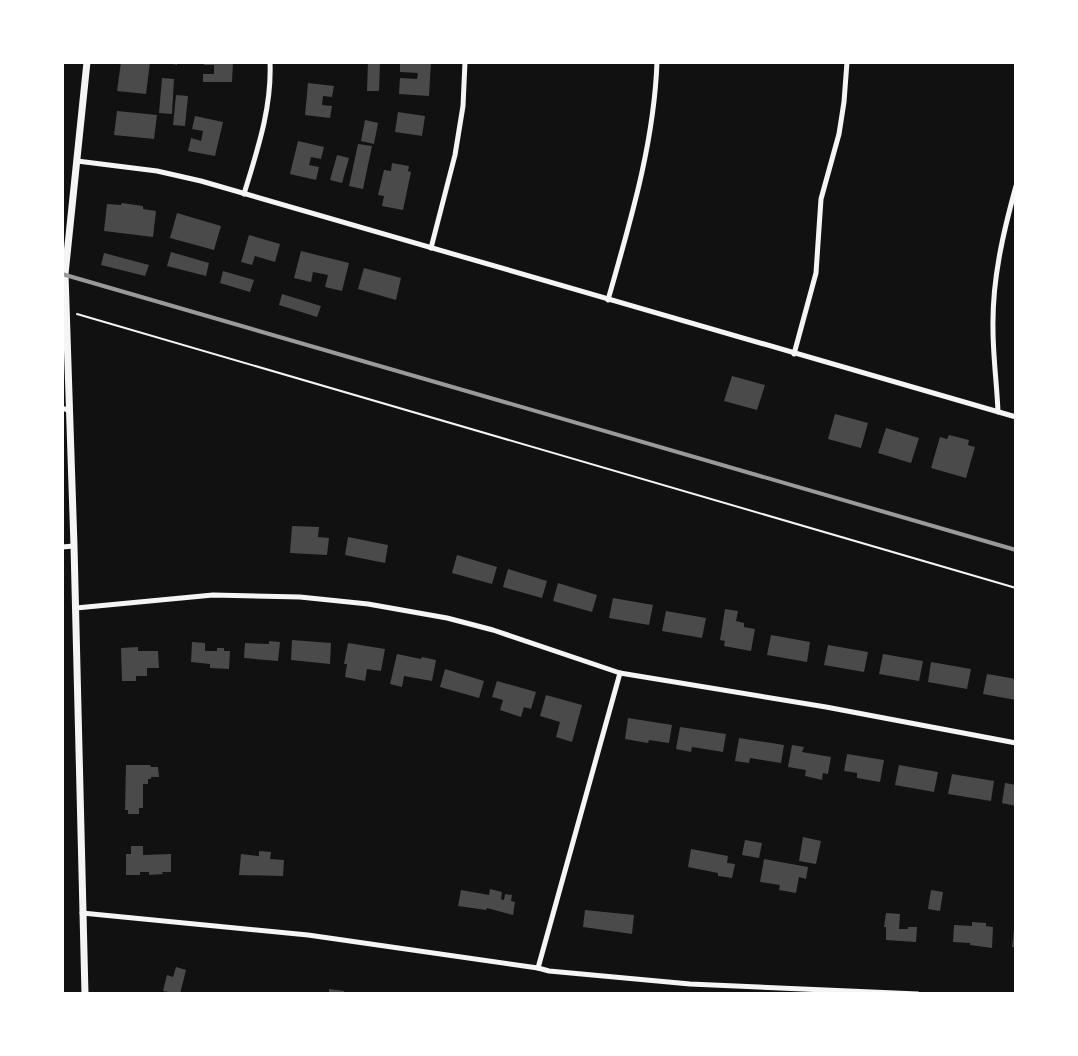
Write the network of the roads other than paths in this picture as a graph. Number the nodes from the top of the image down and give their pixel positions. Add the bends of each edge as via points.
1 (87, 62) edge
2 (270, 62) edge
3 (465, 62) edge
4 (657, 62) edge
5 (847, 62) edge
6 (77, 161) junction
7 (1016, 186) edge
8 (244, 194) junction
9 (431, 248) junction
10 (608, 300) junction
11 (794, 354) junction
12 (66, 409) edge
13 (998, 412) junction
14 (1016, 417) edge
15 (74, 546) junction
16 (62, 547) edge
17 (76, 608) junction
18 (620, 673) junction
19 (1016, 743) edge
20 (82, 913) junction
21 (538, 968) junction
22 (84, 994) edge
23 (918, 994) edge

1 - 6 street
2 - 8 street via 266,114
3 - 9 street via 463,106 455,155
4 - 10 street via 653,118 644,167
5 - 11 street via 839,134 821,199 816,273
6 - 8 street via 157,171
6 - 12 street via 65,274
7 - 13 street via 1002,235 994,304
8 - 9 street
9 - 10 street
10 - 11 street
11 - 13 street
12 - 15 street
13 - 14 street
15 - 16 street
15 - 17 street
17 - 18 street via 213,595 300,597 368,604 493,630
17 - 20 street
18 - 19 street
18 - 21 street
20 - 21 street via 308,935
20 - 22 street
21 - 23 street via 686,984

